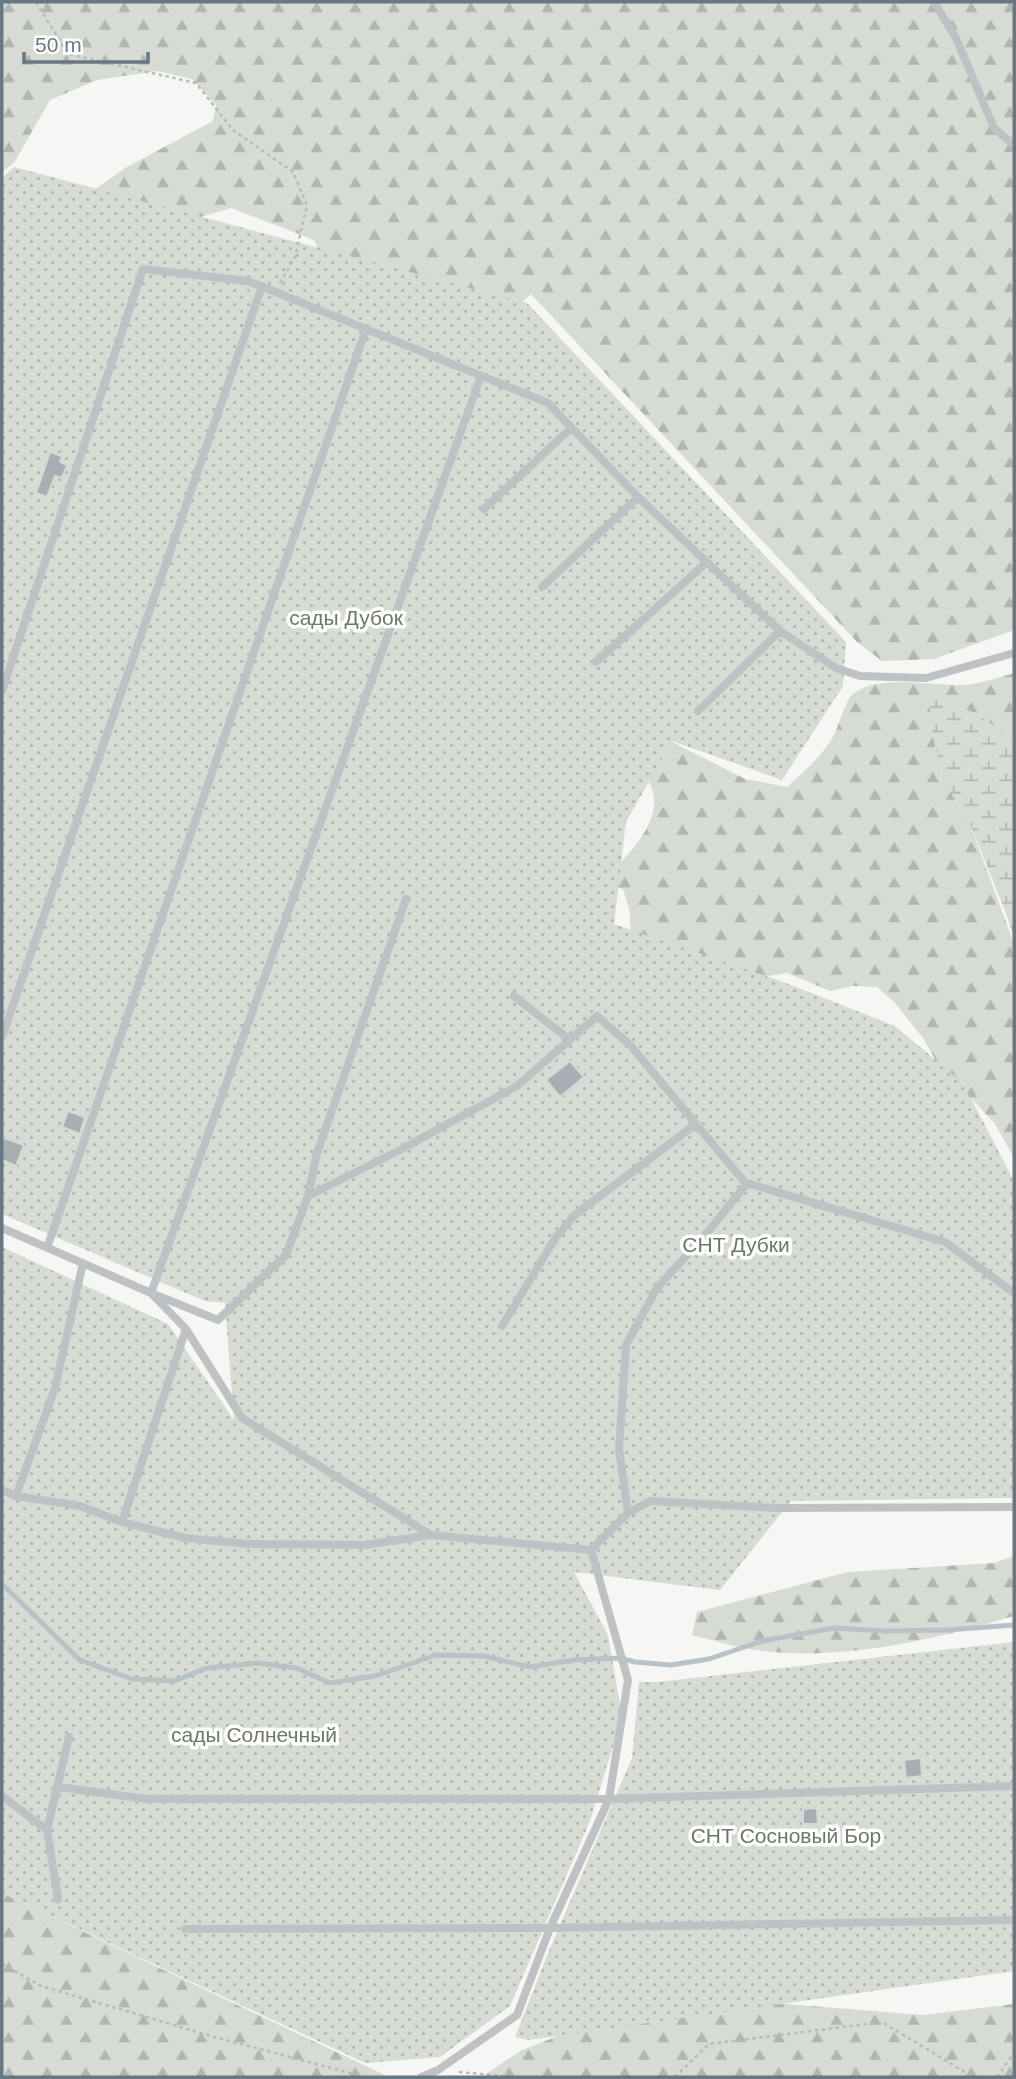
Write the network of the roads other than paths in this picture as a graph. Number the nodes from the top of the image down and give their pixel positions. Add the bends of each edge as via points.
1 (934, 2) edge
2 (1014, 145) edge
3 (262, 286) junction
4 (366, 329) junction
5 (481, 376) junction
6 (572, 428) junction
7 (639, 497) junction
8 (484, 509) dead end
9 (707, 562) junction
10 (542, 587) dead end
11 (780, 631) junction
12 (1014, 653) edge
13 (596, 662) dead end
14 (2, 691) edge
15 (698, 711) dead end
16 (406, 899) dead end
17 (514, 996) dead end
18 (2, 1037) edge
19 (570, 1040) junction
20 (696, 1124) junction
21 (747, 1185) junction
22 (308, 1196) junction
23 (2, 1228) edge
24 (47, 1248) junction
25 (83, 1263) junction
26 (151, 1293) junction
27 (1014, 1293) edge
28 (502, 1326) dead end
29 (186, 1329) junction
30 (2, 1490) edge
31 (16, 1496) junction
32 (1014, 1507) edge
33 (628, 1513) junction
34 (122, 1522) junction
35 (431, 1535) junction
36 (591, 1550) junction
37 (69, 1737) dead end
38 (1014, 1786) edge
39 (59, 1787) junction
40 (2, 1796) edge
41 (609, 1799) junction
42 (47, 1830) junction
43 (58, 1899) dead end
44 (1014, 1920) edge
45 (550, 1928) junction
46 (185, 1929) dead end
47 (421, 2077) edge

1 - 2 lane via 956,38 993,128
3 - 4 lane
3 - 14 lane via 143,269
3 - 18 lane
4 - 5 lane
4 - 24 lane
5 - 6 lane via 548,403
5 - 26 lane
6 - 7 lane
6 - 8 lane
7 - 9 lane
7 - 10 lane
9 - 11 lane
9 - 13 lane
11 - 12 lane via 836,667 860,676 926,678
11 - 15 lane
16 - 22 lane via 317,1153
17 - 19 lane
19 - 20 lane via 597,1016 630,1045
19 - 22 lane via 517,1086
20 - 21 lane
20 - 28 lane via 576,1214 556,1237
21 - 27 lane via 945,1242
21 - 33 lane via 657,1288 625,1345 619,1449
22 - 26 lane via 286,1255 218,1320
23 - 24 lane
24 - 25 lane
25 - 26 lane
25 - 31 lane via 55,1388
26 - 29 lane
29 - 34 lane
29 - 35 lane via 242,1418
30 - 31 lane
31 - 34 lane via 80,1506
32 - 33 lane via 776,1508 650,1502
33 - 36 lane
34 - 35 lane via 185,1538 249,1545 364,1545
35 - 36 lane
36 - 41 lane via 628,1680
37 - 39 lane
38 - 41 lane
39 - 41 lane via 146,1799
39 - 42 lane
40 - 42 lane
41 - 45 lane
42 - 43 lane
44 - 45 lane
45 - 46 lane
45 - 47 lane via 517,2015

